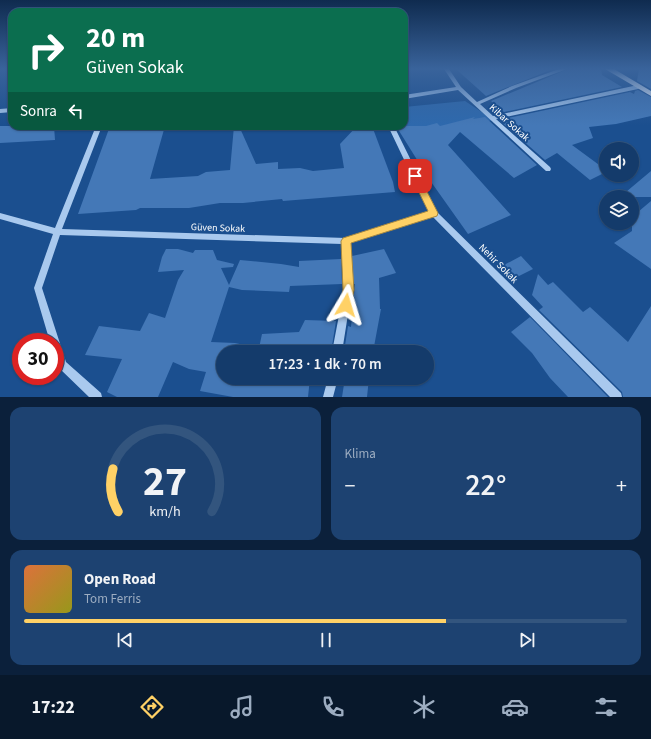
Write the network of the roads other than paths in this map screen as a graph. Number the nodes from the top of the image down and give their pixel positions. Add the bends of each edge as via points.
1 (459, 88) joint
2 (513, 88) edge
3 (636, 88) edge
4 (639, 88) edge
5 (651, 94) edge
6 (408, 96) edge
7 (477, 104) junction
8 (492, 118) junction
9 (97, 130) edge
10 (393, 130) edge
11 (548, 169) dead end
12 (433, 213) junction
13 (0, 216) edge
14 (57, 232) junction
15 (346, 241) junction
16 (52, 333) edge
17 (338, 345) edge
18 (64, 366) edge
19 (331, 385) edge
20 (97, 397) edge
21 (328, 397) edge
22 (618, 397) edge

1 - 6 street
1 - 7 street, Kibar Sokak
2 - 7 street
3 - 8 street
4 - 5 main road
7 - 8 street, Kibar Sokak
8 - 11 street, Kibar Sokak
9 - 14 street
10 - 12 street, Nehir Sokak
12 - 15 street, Güven Sokak
12 - 22 street, Nehir Sokak
13 - 14 street, Güven Sokak
14 - 15 street, Güven Sokak
14 - 16 street via 38,288
15 - 17 street via 348,290
18 - 20 street
19 - 21 street

